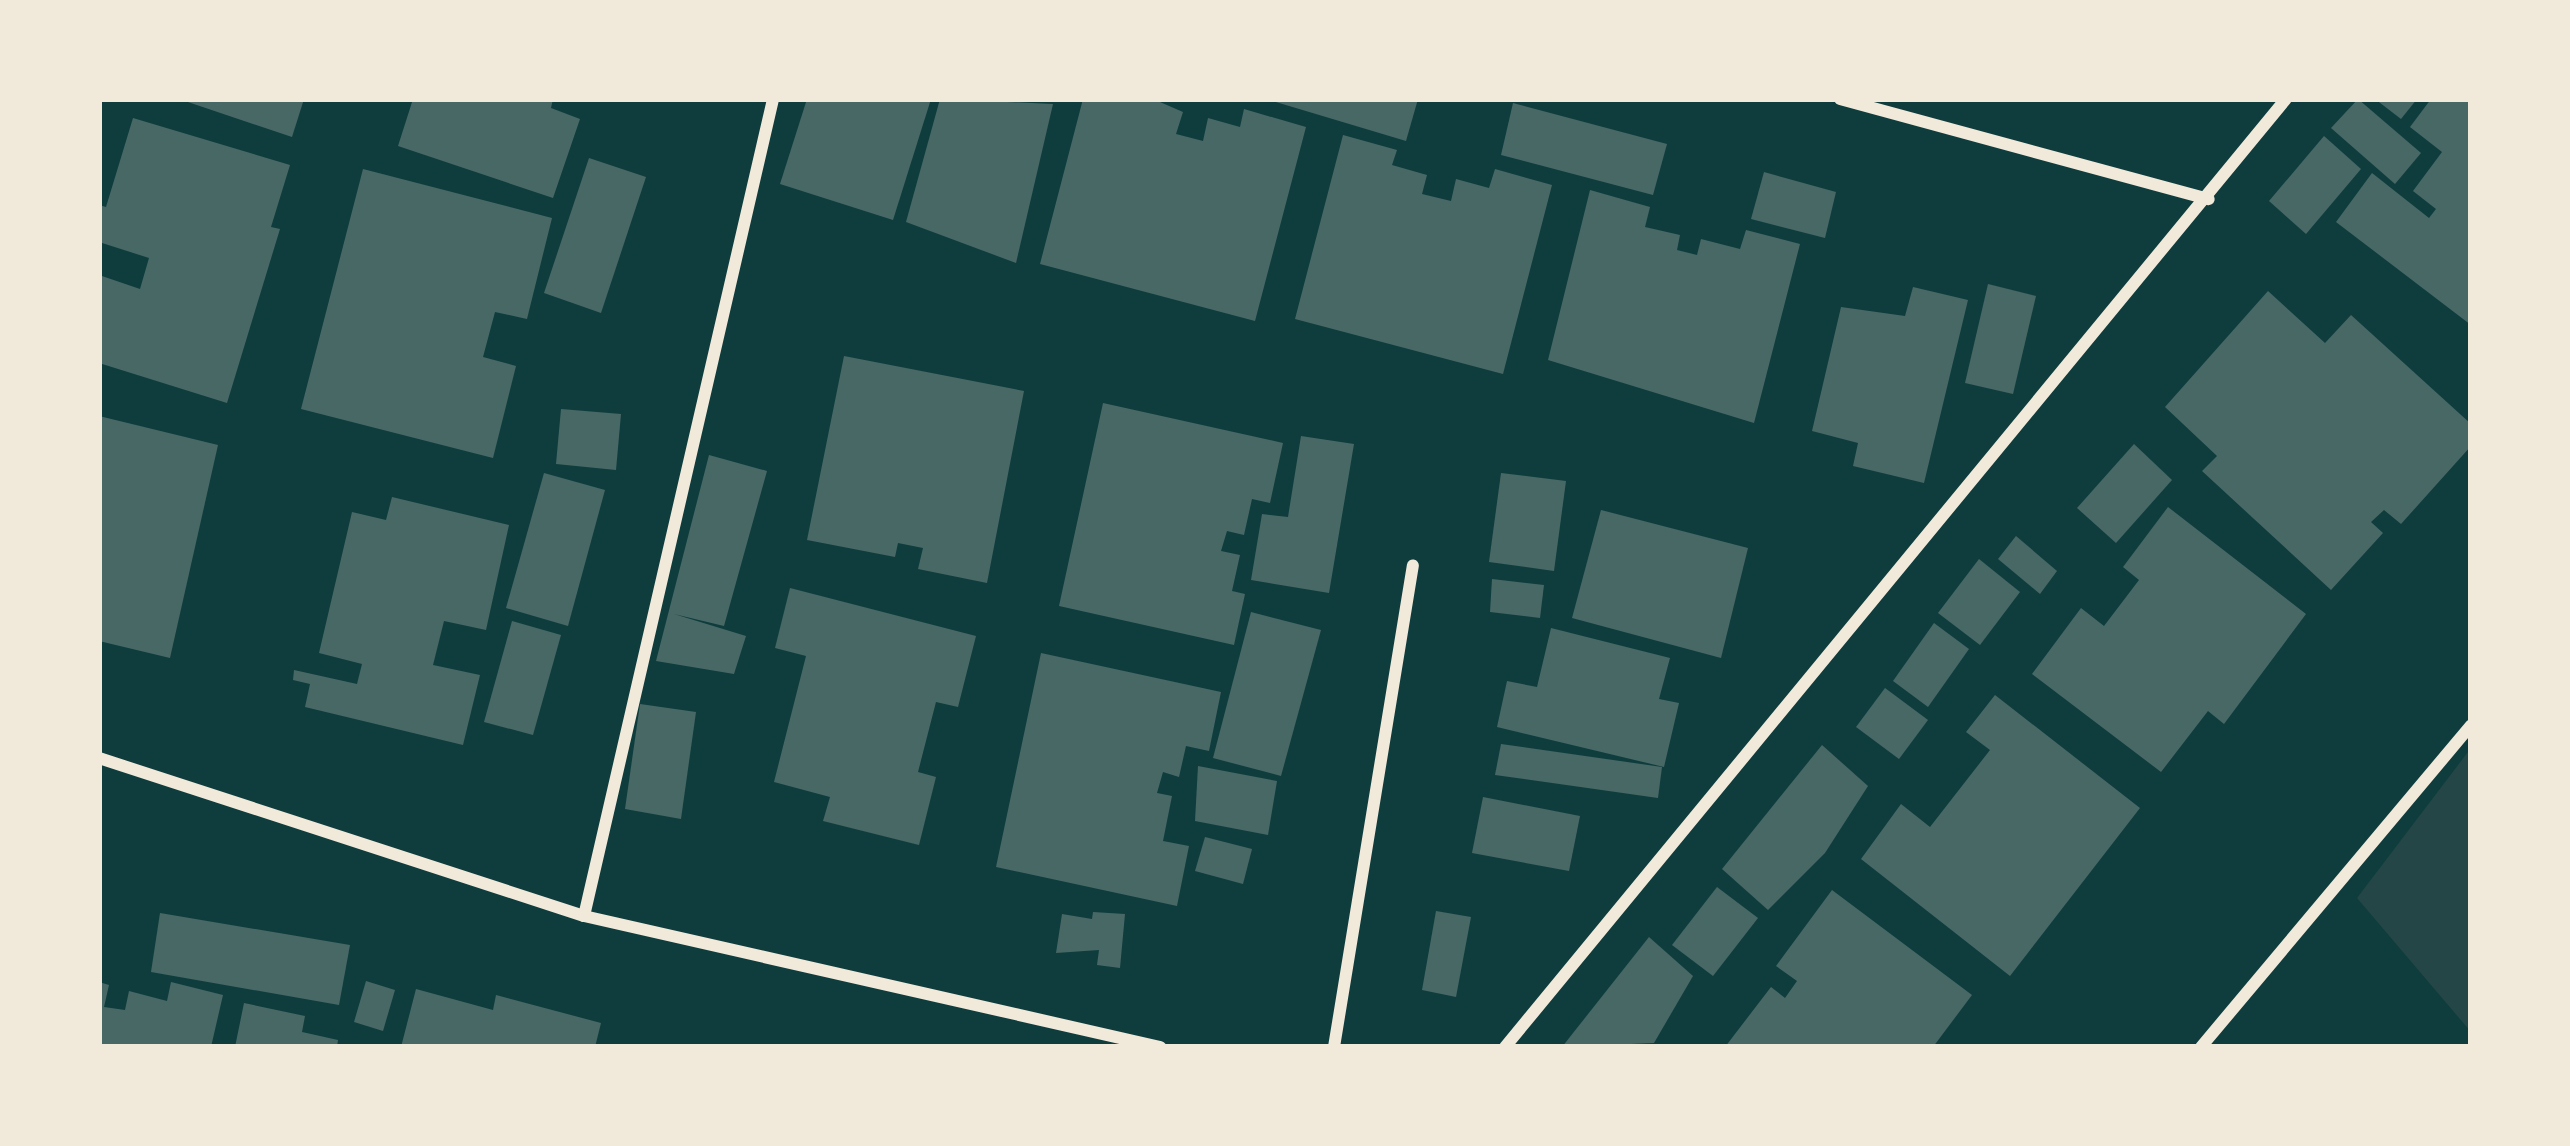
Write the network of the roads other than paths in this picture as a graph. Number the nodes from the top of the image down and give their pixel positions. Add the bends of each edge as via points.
1 (773, 99) edge
2 (1840, 99) edge
3 (2285, 99) edge
4 (2209, 199) junction
5 (1413, 565) dead end
6 (2471, 725) edge
7 (99, 758) edge
8 (584, 916) junction
9 (1160, 1047) edge
10 (1334, 1047) edge
11 (1505, 1047) edge
12 (2200, 1047) edge

1 - 8 street
2 - 4 street
3 - 4 street
4 - 11 street
5 - 10 street
6 - 12 street
7 - 8 street
8 - 9 street

